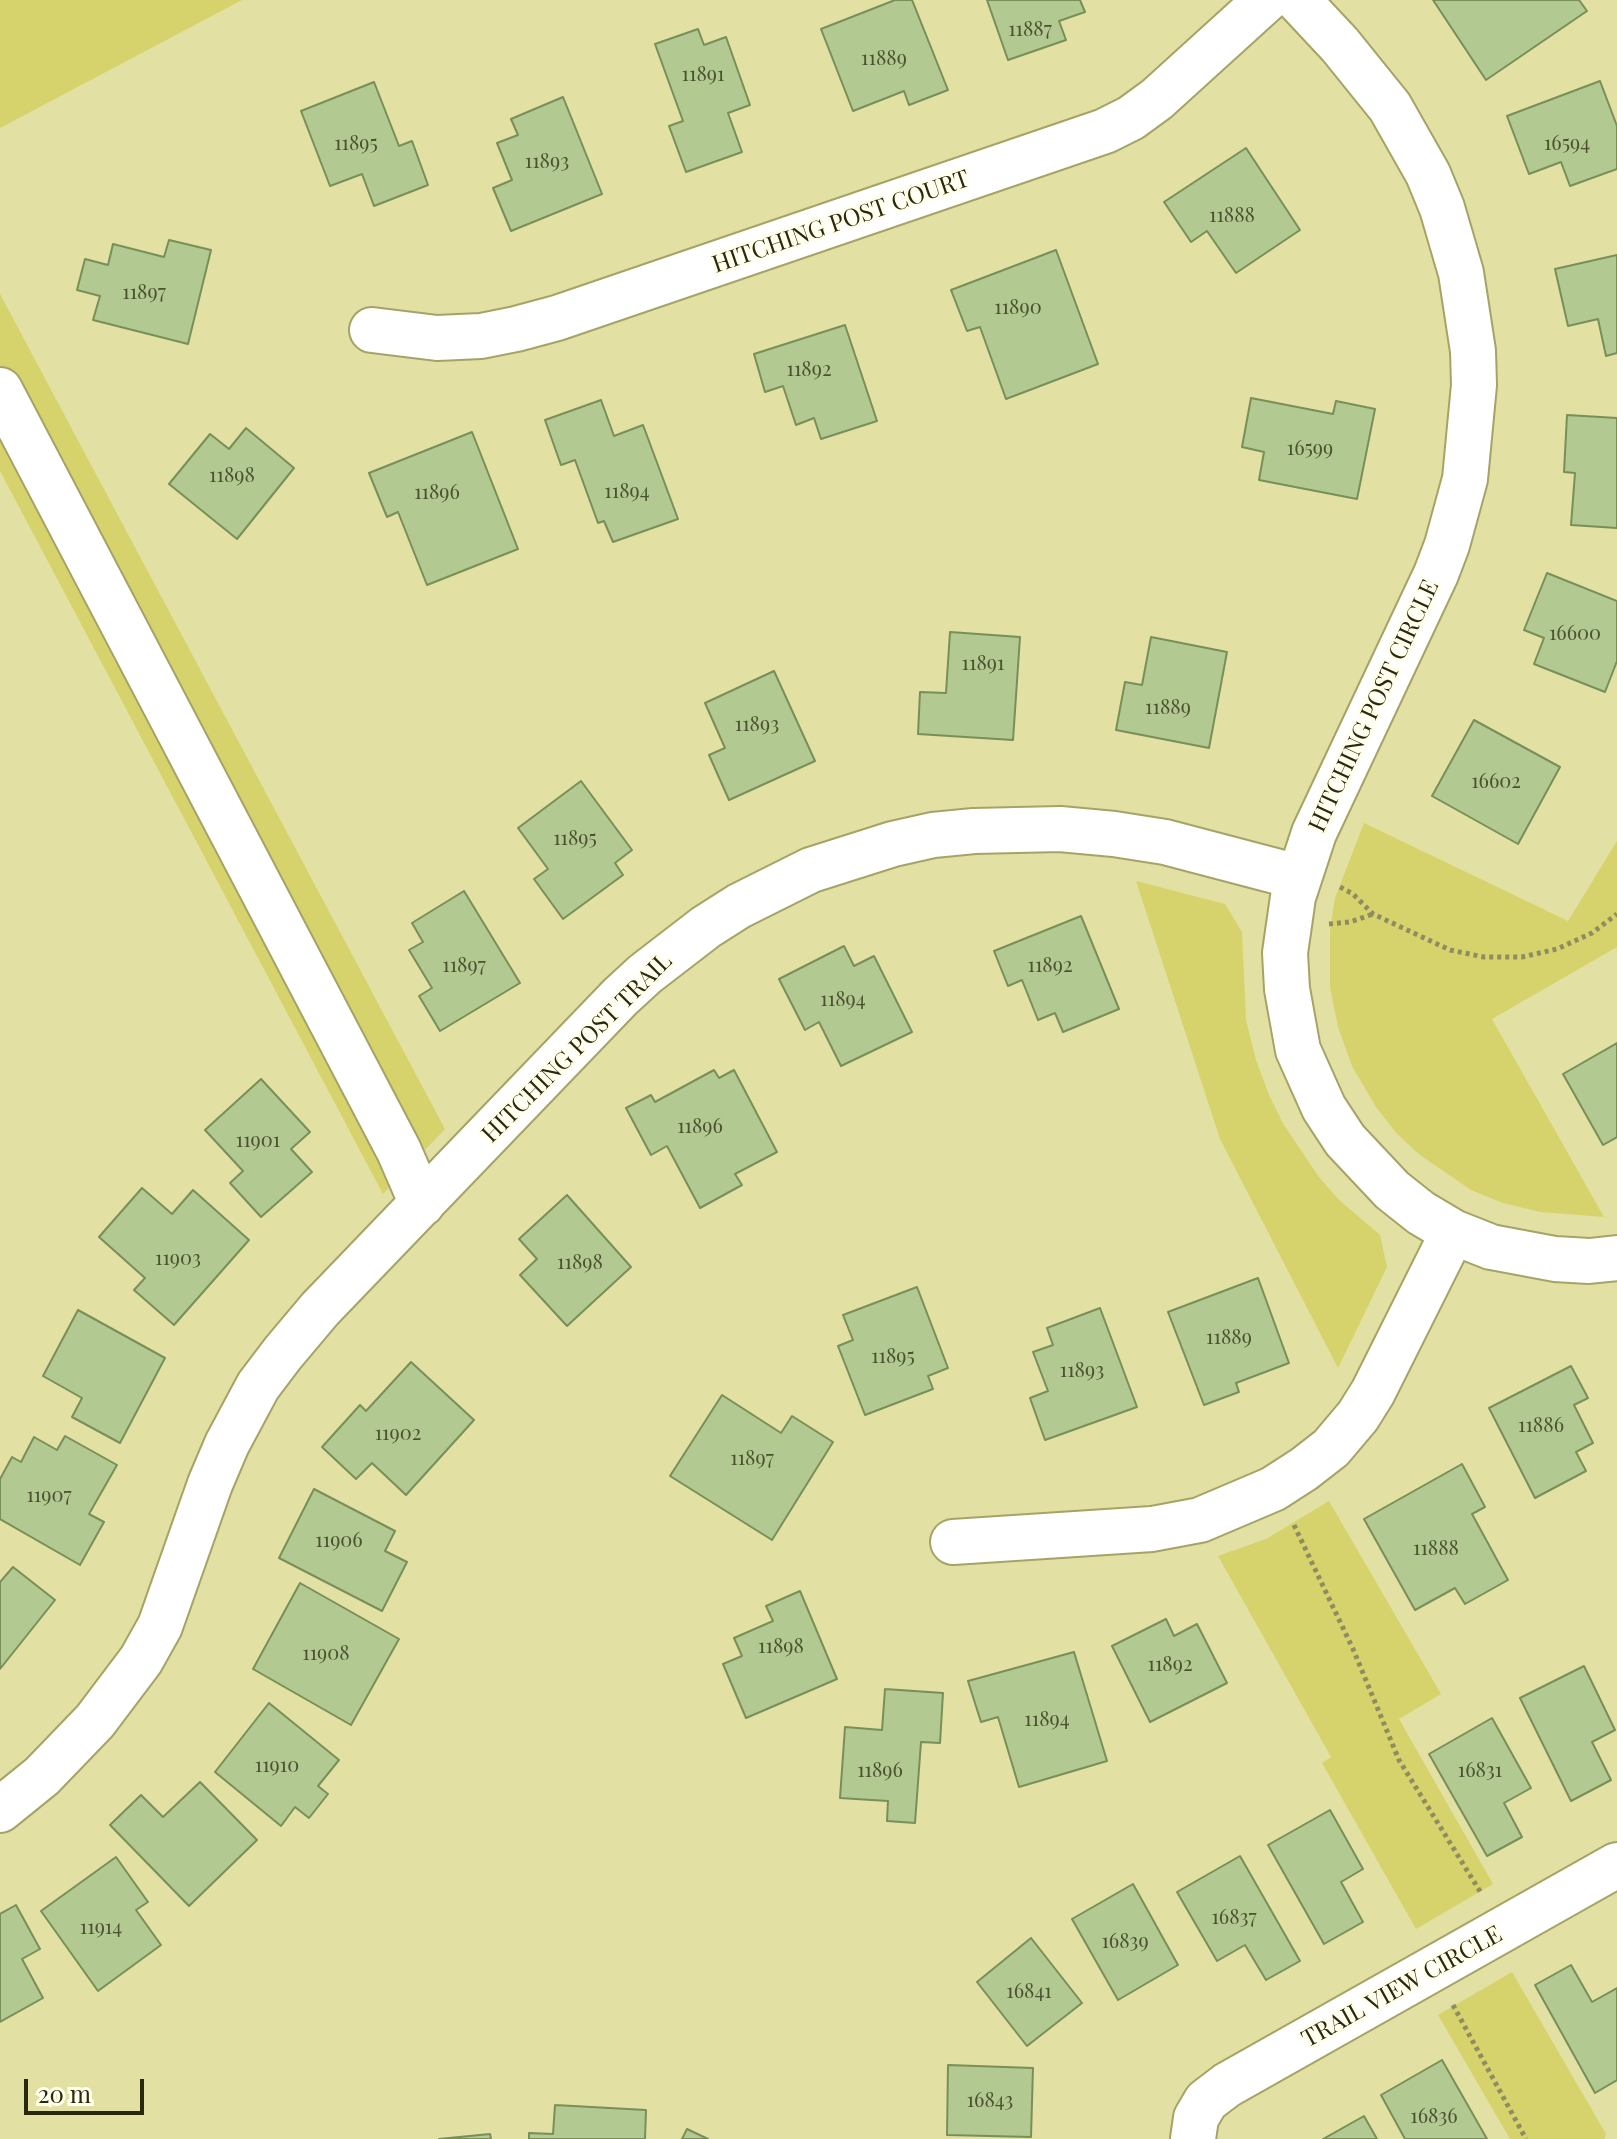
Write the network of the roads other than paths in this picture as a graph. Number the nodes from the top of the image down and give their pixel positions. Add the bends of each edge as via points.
1 (1266, 0) edge
2 (1298, 0) edge
3 (372, 330) dead end
4 (0, 390) edge
5 (1316, 881) junction
6 (422, 1204) junction
7 (1453, 1232) junction
8 (1617, 1258) edge
9 (953, 1542) dead end
10 (0, 1810) edge
11 (1617, 1865) edge
12 (1189, 2122) edge

1 - 3 street, HITCHING POST COURT via 1157,99 1105,131 530,326 437,338
2 - 5 street, HITCHING POST CIRCLE via 1390,107 1428,174 1461,273 1474,385 1465,479 1447,545 1314,833
4 - 6 street
5 - 6 street, HITCHING POST TRAIL via 1165,842 1060,829 933,835 811,870 739,906 645,974
5 - 7 street, HITCHING POST CIRCLE via 1291,906 1286,941 1287,989 1309,1079 1331,1119 1369,1167 1421,1213
6 - 10 street, HITCHING POST TRAIL via 320,1309 258,1386 210,1484 160,1626 141,1660 80,1737
7 - 8 street, HITCHING POST CIRCLE via 1491,1247 1555,1259
7 - 9 street via 1358,1416 1331,1448 1273,1489 1200,1520 1152,1529
11 - 12 street, TRAIL VIEW CIRCLE via 1227,2085

